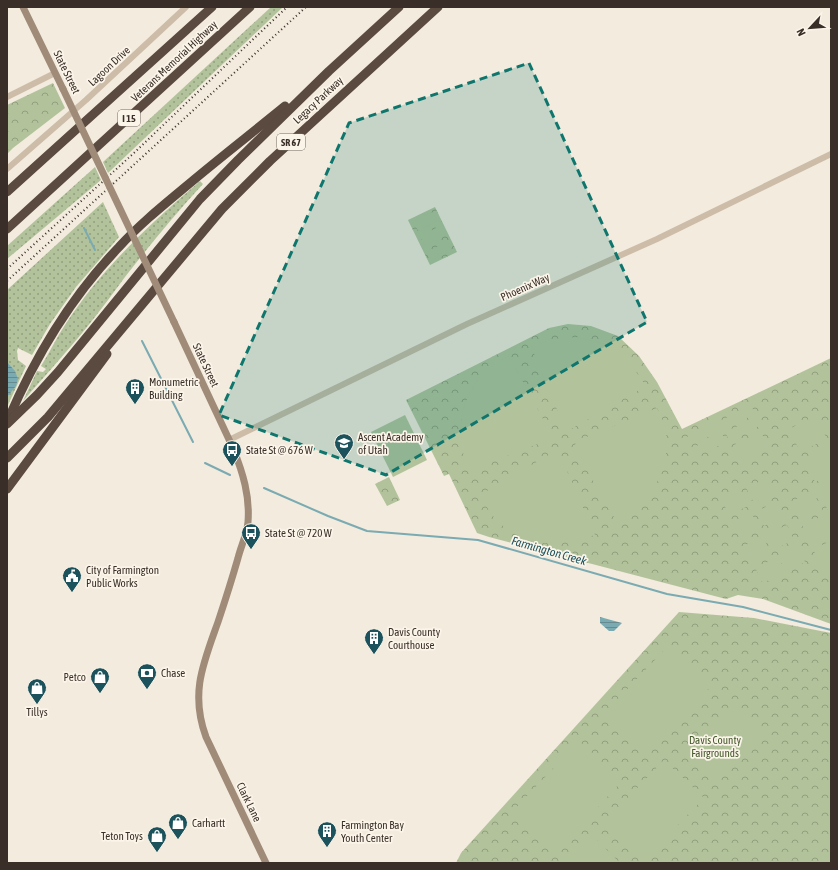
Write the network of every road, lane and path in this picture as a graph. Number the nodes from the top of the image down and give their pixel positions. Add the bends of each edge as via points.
1 (23, 7) edge
2 (186, 7) edge
3 (212, 7) edge
4 (250, 7) edge
5 (399, 7) edge
6 (438, 7) edge
7 (329, 71) junction
8 (55, 73) junction
9 (7, 97) edge
10 (831, 154) edge
11 (7, 169) edge
12 (7, 192) edge
13 (7, 229) edge
14 (156, 287) junction
15 (7, 424) edge
16 (229, 440) junction
17 (7, 458) edge
18 (7, 489) edge
19 (211, 750) joint
20 (266, 863) edge

1 - 8 main road, State Street
2 - 11 street, Lagoon Drive
3 - 12 highway, Veterans Memorial Highway / I 15
4 - 13 highway, Veterans Memorial Highway / I 15
5 - 7 highway, Legacy Parkway
6 - 14 highway, Legacy Parkway / SR 67 via 270,161 222,209
7 - 15 highway via 200,199 58,372
7 - 15 highway via 203,172 129,237 90,280 53,332 27,379
8 - 9 street
8 - 16 main road, State Street, bridge
10 - 16 street, Phoenix Way via 650,242 467,324
14 - 17 highway via 48,417
14 - 18 highway
16 - 19 main road, State Street via 245,482 248,524 199,681 200,715
19 - 20 main road, Clark Lane

